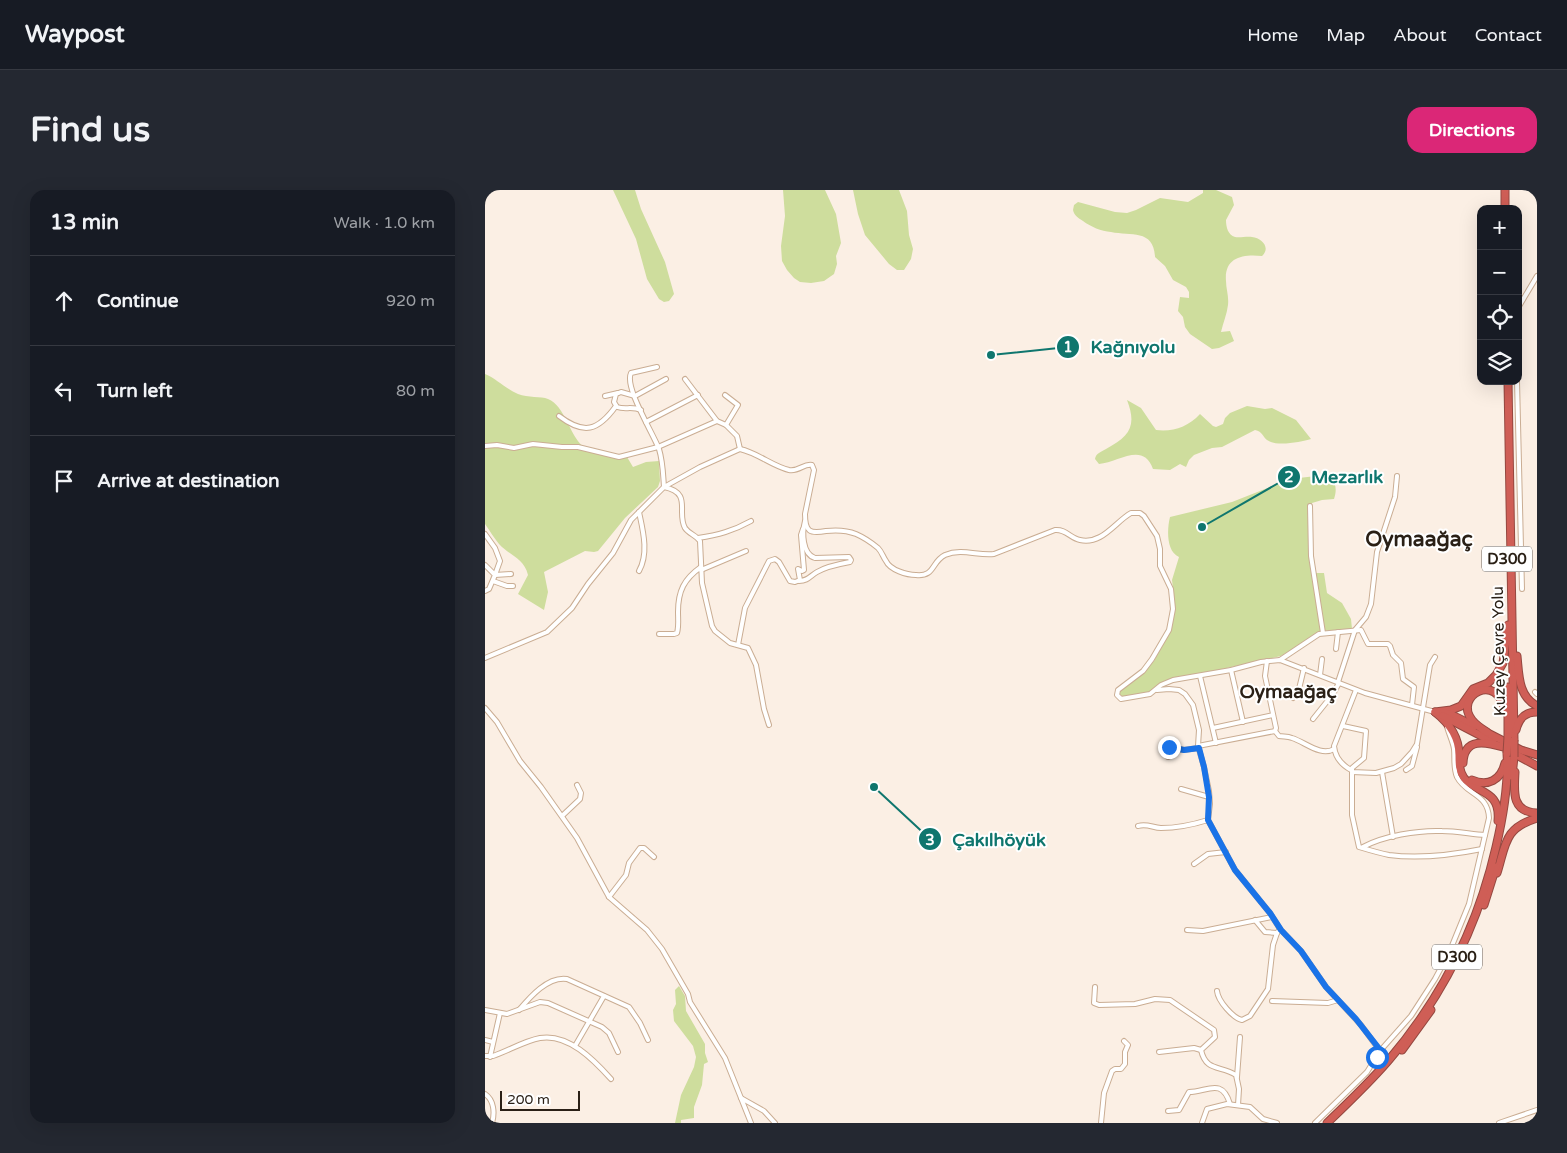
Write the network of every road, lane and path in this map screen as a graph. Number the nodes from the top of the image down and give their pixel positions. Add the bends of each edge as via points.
1 (1501, 190) edge
2 (1505, 190) edge
3 (1501, 205) edge
4 (1505, 205) edge
5 (1537, 276) edge
6 (1522, 301) edge
7 (657, 367) dead end
8 (666, 379) dead end
9 (685, 379) dead end
10 (1503, 385) edge
11 (1508, 385) edge
12 (1517, 385) edge
13 (618, 393) junction
14 (725, 394) dead end
15 (605, 396) dead end
16 (635, 396) junction
17 (697, 396) junction
18 (616, 406) junction
19 (641, 410) junction
20 (559, 416) dead end
21 (717, 421) junction
22 (646, 422) junction
23 (726, 425) junction
24 (485, 446) edge
25 (658, 447) junction
26 (740, 449) junction
27 (1397, 476) dead end
28 (664, 487) junction
29 (1310, 506) dead end
30 (639, 512) junction
31 (751, 521) dead end
32 (805, 521) junction
33 (803, 529) junction
34 (485, 534) edge
35 (698, 538) junction
36 (746, 551) dead end
37 (485, 565) edge
38 (701, 569) junction
39 (639, 571) dead end
40 (511, 574) dead end
41 (495, 575) junction
42 (493, 581) junction
43 (799, 581) junction
44 (513, 586) dead end
45 (1522, 589) dead end
46 (485, 591) edge
47 (1510, 625) junction
48 (1355, 630) junction
49 (1338, 632) junction
50 (1323, 633) junction
51 (659, 634) dead end
52 (738, 645) junction
53 (1335, 649) dead end
54 (1435, 657) dead end
55 (485, 658) edge
56 (1322, 659) dead end
57 (1280, 660) junction
58 (1267, 661) junction
59 (1304, 668) junction
60 (1231, 670) junction
61 (1319, 675) junction
62 (1200, 676) junction
63 (1338, 683) junction
64 (1356, 690) junction
65 (1155, 691) junction
66 (1293, 698) dead end
67 (1412, 705) junction
68 (1537, 706) edge
69 (485, 708) edge
70 (1423, 708) junction
71 (1435, 712) junction
72 (1537, 712) edge
73 (1273, 715) junction
74 (1313, 719) dead end
75 (1445, 720) junction
76 (1243, 722) junction
77 (769, 725) dead end
78 (1343, 726) junction
79 (1213, 728) junction
80 (1275, 731) junction
81 (1487, 732) junction
82 (1511, 738) junction
83 (1216, 743) junction
84 (1417, 744) junction
85 (1198, 747) junction
86 (1334, 749) junction
87 (1513, 753) junction
88 (1168, 757) dead end
89 (1537, 757) edge
90 (1537, 766) edge
91 (1406, 770) dead end
92 (1352, 771) junction
93 (1382, 772) junction
94 (577, 785) dead end
95 (1181, 789) dead end
96 (1209, 797) junction
97 (1537, 813) edge
98 (562, 816) junction
99 (1537, 818) edge
100 (1208, 820) junction
101 (1138, 826) dead end
102 (1485, 835) junction
103 (1393, 837) junction
104 (1362, 848) junction
105 (1482, 849) junction
106 (1226, 852) junction
107 (654, 857) dead end
108 (1194, 864) dead end
109 (1487, 881) junction
110 (609, 896) junction
111 (1481, 913) junction
112 (1272, 917) junction
113 (1255, 920) junction
114 (1187, 930) dead end
115 (1279, 931) junction
116 (1095, 987) dead end
117 (1217, 991) dead end
118 (604, 996) junction
119 (1338, 1000) junction
120 (1272, 1001) dead end
121 (485, 1010) edge
122 (519, 1010) junction
123 (499, 1013) junction
124 (589, 1020) junction
125 (1240, 1037) dead end
126 (485, 1040) edge
127 (648, 1040) dead end
128 (1124, 1041) dead end
129 (493, 1042) junction
130 (575, 1046) junction
131 (1201, 1050) junction
132 (1381, 1051) junction
133 (618, 1052) dead end
134 (1159, 1052) dead end
135 (485, 1056) edge
136 (490, 1056) junction
137 (1237, 1077) junction
138 (611, 1079) dead end
139 (485, 1094) edge
140 (741, 1098) junction
141 (1230, 1104) junction
142 (1238, 1105) junction
143 (1168, 1110) dead end
144 (1537, 1110) edge
145 (492, 1123) edge
146 (751, 1123) edge
147 (775, 1123) edge
148 (1101, 1123) edge
149 (1202, 1123) edge
150 (1277, 1123) edge
151 (1315, 1123) edge
152 (1327, 1123) edge
153 (1333, 1123) edge
154 (1499, 1123) edge

1 - 3 highway
2 - 4 highway
5 - 6 street
7 - 16 street via 630,374
8 - 16 street
9 - 17 street
10 - 47 highway, Kuzey Çevre Yolu / D300
11 - 47 highway, Kuzey Çevre Yolu / D300
12 - 45 street
13 - 15 street
13 - 16 street
13 - 18 street via 614,402
14 - 23 street via 738,405
16 - 19 street
17 - 21 street
17 - 22 street
18 - 19 street
18 - 20 street via 603,422 591,428 569,423
19 - 22 street
21 - 23 street
21 - 25 street
22 - 25 street
23 - 26 street via 737,436
24 - 25 street via 497,444 514,448 533,444 578,447 619,457
25 - 28 street via 663,463
26 - 28 street
26 - 32 street via 790,470 812,465 814,470
27 - 48 street via 1395,497 1377,552 1371,604 1366,617
28 - 30 street
28 - 35 street via 679,495 685,526
29 - 50 street via 1311,556
30 - 39 street via 645,545
30 - 55 street via 624,530 613,553 572,608 555,625 547,632
31 - 35 street via 735,530
32 - 33 street
32 - 65 street via 809,530 815,533 838,530 860,536 878,548 889,566 922,575 929,573 948,554 994,554 1055,530 1086,541 1111,531 1131,513 1140,514 1157,536 1160,566 1171,590 1173,609 1169,630 1152,659 1117,694 1123,699
33 - 43 street via 804,570 797,569
33 - 43 street via 810,556 848,557 851,560 817,572 806,581
34 - 41 street via 500,561
35 - 38 street
36 - 38 street
37 - 41 street
38 - 51 street via 681,588 677,633
38 - 52 street via 712,626 728,642
40 - 41 street
41 - 42 street
42 - 44 street
42 - 46 street
43 - 52 street via 788,579 777,560 769,561 745,608
47 - 68 highway via 1522,690
47 - 71 highway via 1503,663 1497,675 1473,689 1461,706
47 - 82 highway, Kuzey Çevre Yolu / D300
48 - 49 street
48 - 63 street
48 - 67 street via 1363,632 1368,644 1390,646 1393,655 1401,662 1403,679 1414,687
49 - 50 street
49 - 53 street
50 - 57 street
52 - 77 street via 748,648 757,665
54 - 70 street via 1430,665
56 - 61 street
57 - 58 street
57 - 59 street
58 - 60 street
58 - 73 street via 1265,673
59 - 61 street
59 - 66 street via 1299,689
60 - 62 street
60 - 76 street
61 - 63 street
62 - 65 street via 1173,680
62 - 79 street
63 - 64 street
63 - 74 street
64 - 67 street
64 - 78 street
65 - 85 street via 1177,689 1191,700 1199,728
67 - 70 street
69 - 98 street
70 - 71 street
70 - 84 street
71 - 75 highway
71 - 81 highway via 1450,714
71 - 87 highway
72 - 82 highway via 1529,712 1522,717
73 - 76 street
73 - 80 street
75 - 102 street via 1454,748 1457,776 1481,798 1487,809 1489,818
75 - 109 highway via 1459,746 1459,763 1464,778 1489,795 1497,809
76 - 79 street
78 - 86 street
78 - 92 street via 1366,731 1364,758
79 - 83 street
80 - 83 street
80 - 86 street via 1279,736 1293,738 1315,749
81 - 82 highway via 1471,719 1467,709 1471,696 1487,690 1496,692 1502,699
81 - 87 highway
82 - 87 highway, D300, bridge
83 - 85 street
84 - 91 street via 1413,766
84 - 93 street via 1399,765
85 - 88 street via 1184,750 1170,747
85 - 96 street
86 - 92 street via 1340,762
87 - 87 highway via 1495,780 1482,784 1466,775 1463,760 1465,752 1473,745 1484,742
87 - 89 highway
87 - 90 highway
87 - 97 highway via 1516,800 1524,810
87 - 109 highway, D300
87 - 111 highway, D300 via 1504,832
92 - 93 street
92 - 104 street via 1353,815 1359,847
93 - 103 street
94 - 98 street via 581,798
95 - 96 street
96 - 100 street
98 - 110 street
99 - 111 highway via 1509,834
100 - 101 street via 1185,827
100 - 106 street
102 - 103 street via 1436,831
102 - 105 street
103 - 104 street via 1377,840
104 - 105 street via 1388,854 1431,856
105 - 132 street via 1469,904 1445,962 1418,1007
106 - 108 street via 1208,854
106 - 112 street via 1235,870
107 - 110 street via 640,848
109 - 152 highway, D300 via 1466,938 1428,1007 1386,1064
110 - 140 street via 647,930 662,949 725,1058
111 - 153 highway, D300 via 1458,965 1424,1022 1383,1074
112 - 113 street
112 - 115 street
113 - 114 street via 1203,931
113 - 115 street via 1265,932
115 - 117 street via 1273,945 1269,986 1250,1016 1242,1020 1236,1017 1220,1001
115 - 119 street via 1297,945
116 - 131 street via 1094,1003 1099,1005 1170,1000 1215,1031 1215,1037
118 - 122 street via 570,980 557,979
118 - 124 street
118 - 127 street via 631,1008
119 - 120 street via 1328,1003
119 - 132 street
121 - 123 street
122 - 123 street
122 - 124 street via 546,1002
123 - 129 street
124 - 130 street
124 - 133 street via 606,1030
125 - 137 street
126 - 129 street
128 - 148 street via 1128,1045 1125,1064 1112,1071 1104,1093
129 - 136 street
130 - 136 street via 540,1038
130 - 138 street
131 - 134 street
131 - 137 street via 1207,1064
132 - 151 street via 1364,1076
135 - 136 street
137 - 142 street
139 - 145 street via 492,1102
140 - 146 street
140 - 147 street via 764,1111
141 - 142 street
141 - 143 street via 1224,1091 1208,1087 1189,1092 1179,1110
141 - 149 street via 1207,1109
142 - 150 street via 1250,1106 1263,1119
144 - 154 street

